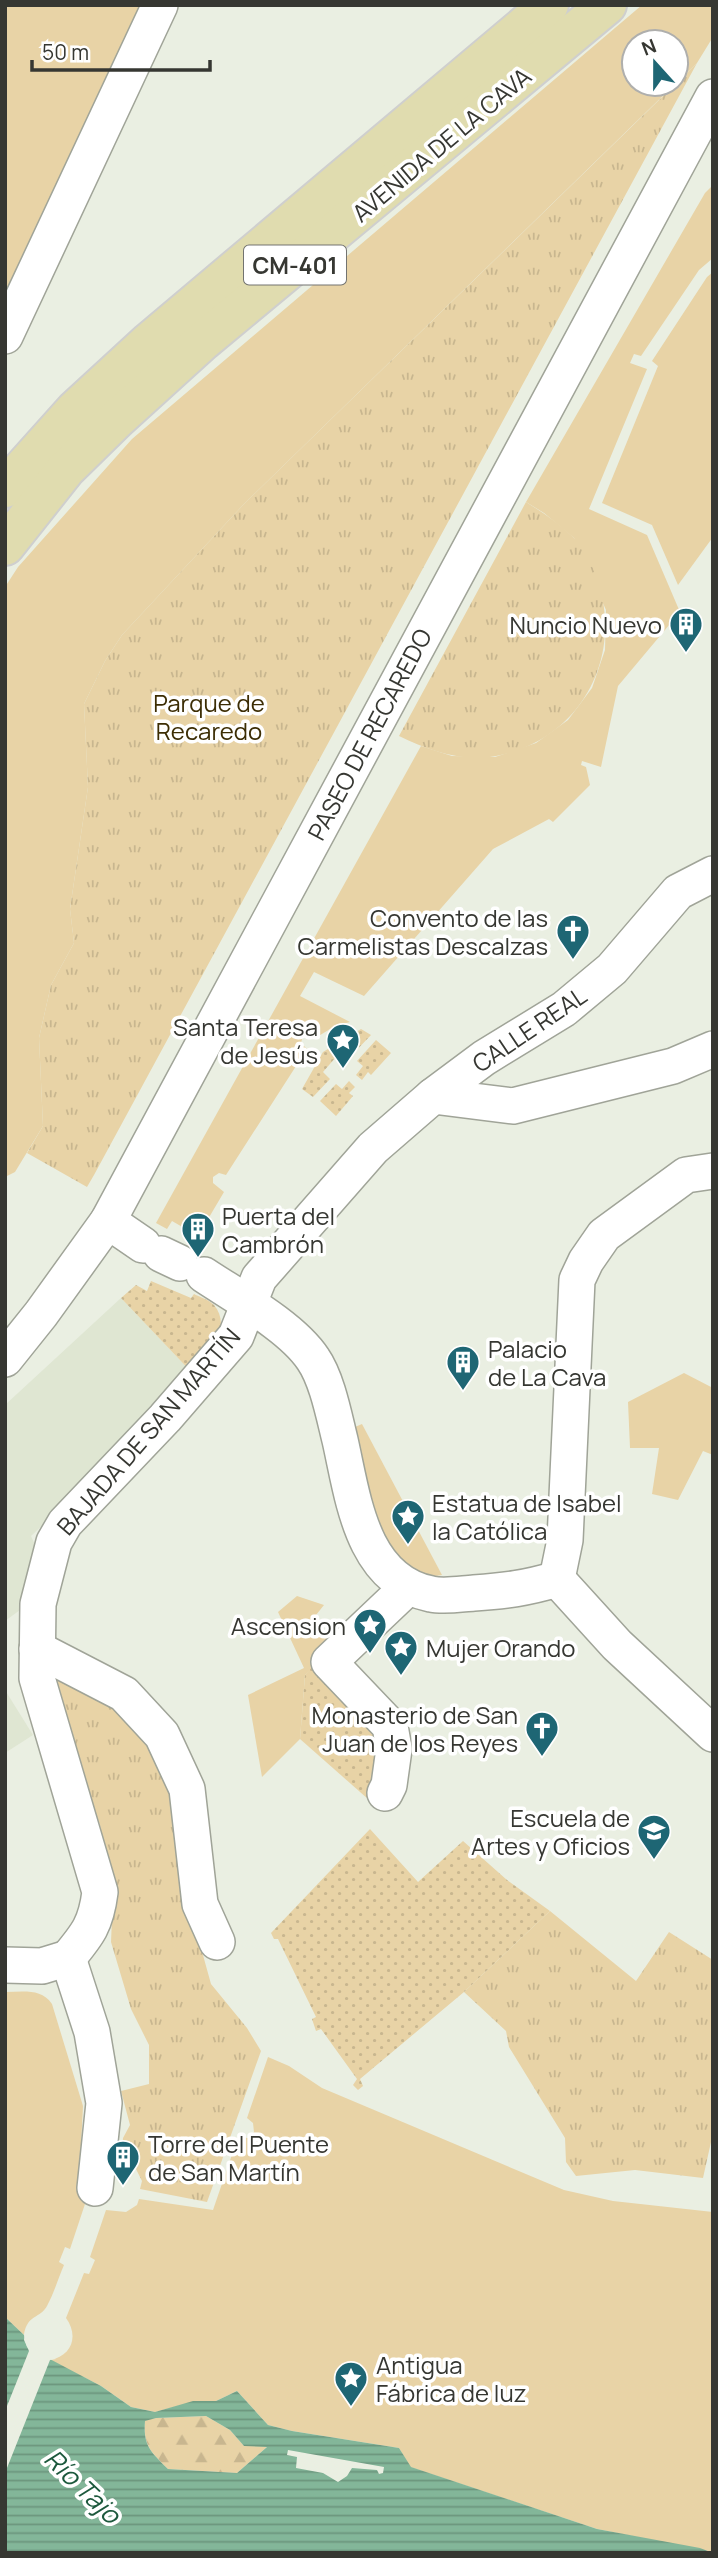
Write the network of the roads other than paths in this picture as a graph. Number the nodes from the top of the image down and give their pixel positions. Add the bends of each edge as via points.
1 (160, 5) edge
2 (549, 5) edge
3 (607, 5) edge
4 (713, 97) edge
5 (5, 336) edge
6 (18, 464) edge
7 (5, 488) edge
8 (5, 546) edge
9 (713, 874) edge
10 (713, 1049) edge
11 (433, 1096) junction
12 (713, 1171) edge
13 (108, 1221) junction
14 (249, 1306) junction
15 (5, 1359) edge
16 (557, 1578) junction
17 (408, 1587) junction
18 (37, 1650) junction
19 (712, 1731) edge
20 (385, 1793) dead end
21 (217, 1942) dead end
22 (68, 1958) junction
23 (5, 1965) edge
24 (95, 2188) dead end

1 - 5 street
2 - 6 main road, AVENIDA DE LA CAVA / CM-401 via 149,341
3 - 8 main road, AVENIDA DE LA CAVA / CM-401 via 203,341 66,469
4 - 13 street, PASEO DE RECAREDO
6 - 7 main road, AVENIDA DE LA CAVA / CM-401
9 - 11 street, CALLE REAL via 678,892 612,969 564,1009
10 - 11 street via 673,1066 513,1106
11 - 14 street, CALLE REAL via 373,1148 309,1220 259,1278
12 - 16 street via 686,1175 604,1235 577,1280 565,1540
13 - 14 street
13 - 15 street, PASEO DE RECAREDO
14 - 17 street via 299,1341 315,1361 332,1408 358,1518 372,1551 391,1576
14 - 18 street, BAJADA DE SAN MARTÍN via 236,1336 65,1523 54,1542 38,1604
16 - 17 street via 524,1589 461,1594 433,1595
16 - 19 street via 617,1645
17 - 20 street via 329,1662 390,1726 394,1749
18 - 21 street via 124,1694 162,1735 187,1789 201,1904
18 - 22 street, BAJADA DE SAN MARTÍN via 37,1678 100,1892 97,1916
22 - 23 street via 42,1966
22 - 24 street via 92,2032 104,2103

